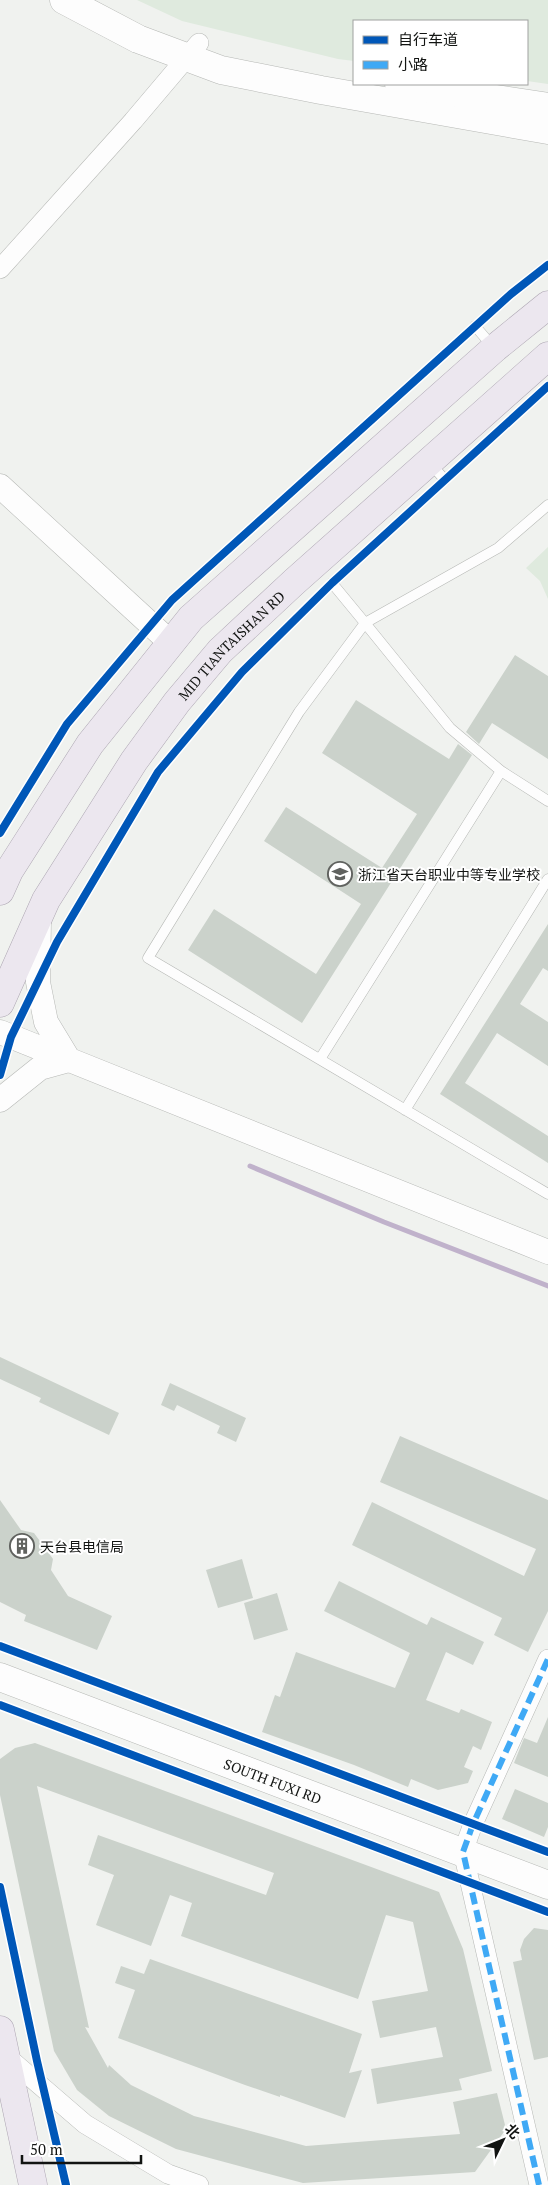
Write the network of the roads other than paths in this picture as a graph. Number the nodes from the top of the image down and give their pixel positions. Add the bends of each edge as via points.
1 (64, 0) edge
2 (95, 0) edge
3 (192, 50) junction
4 (353, 77) edge
5 (405, 85) edge
6 (548, 107) edge
7 (548, 130) edge
8 (0, 269) edge
9 (548, 305) edge
10 (475, 326) dead end
11 (495, 348) junction
12 (548, 356) edge
13 (0, 486) edge
14 (548, 505) edge
15 (332, 583) dead end
16 (365, 623) junction
17 (171, 643) junction
18 (501, 771) junction
19 (548, 801) edge
20 (548, 879) edge
21 (0, 891) edge
22 (39, 914) junction
23 (0, 1003) edge
24 (0, 1032) edge
25 (320, 1059) junction
26 (69, 1060) junction
27 (0, 1100) edge
28 (405, 1110) junction
29 (548, 1194) edge
30 (548, 1252) edge
31 (548, 1659) edge
32 (0, 1677) edge
33 (463, 1852) junction
34 (548, 1885) edge
35 (3, 2042) edge
36 (34, 2185) edge
37 (199, 2185) edge
38 (539, 2185) edge

1 - 3 main road via 138,39
2 - 3 main road
3 - 4 main road via 229,53
3 - 7 main road via 221,70
3 - 8 street via 134,121
5 - 6 main road
9 - 11 main road
10 - 11 lane
11 - 17 main road via 192,618
12 - 22 main road, MID TIANTAISHAN RD via 438,471 294,582 220,651 134,761
13 - 17 street
14 - 16 lane via 498,548
15 - 16 lane
16 - 18 lane via 450,728
16 - 25 lane via 299,712 148,958
17 - 21 main road via 90,744
18 - 19 lane
18 - 25 lane
20 - 28 lane
22 - 23 main road, MID TIANTAISHAN RD
22 - 26 street via 38,982 46,1022
24 - 26 street
25 - 28 lane
26 - 27 street via 40,1068
26 - 30 street
28 - 29 lane
31 - 33 street
32 - 33 main road, SOUTH FUXI RD
33 - 34 main road, SOUTH FUXI RD
33 - 38 street
35 - 36 main road
35 - 37 street via 85,2124 168,2174

